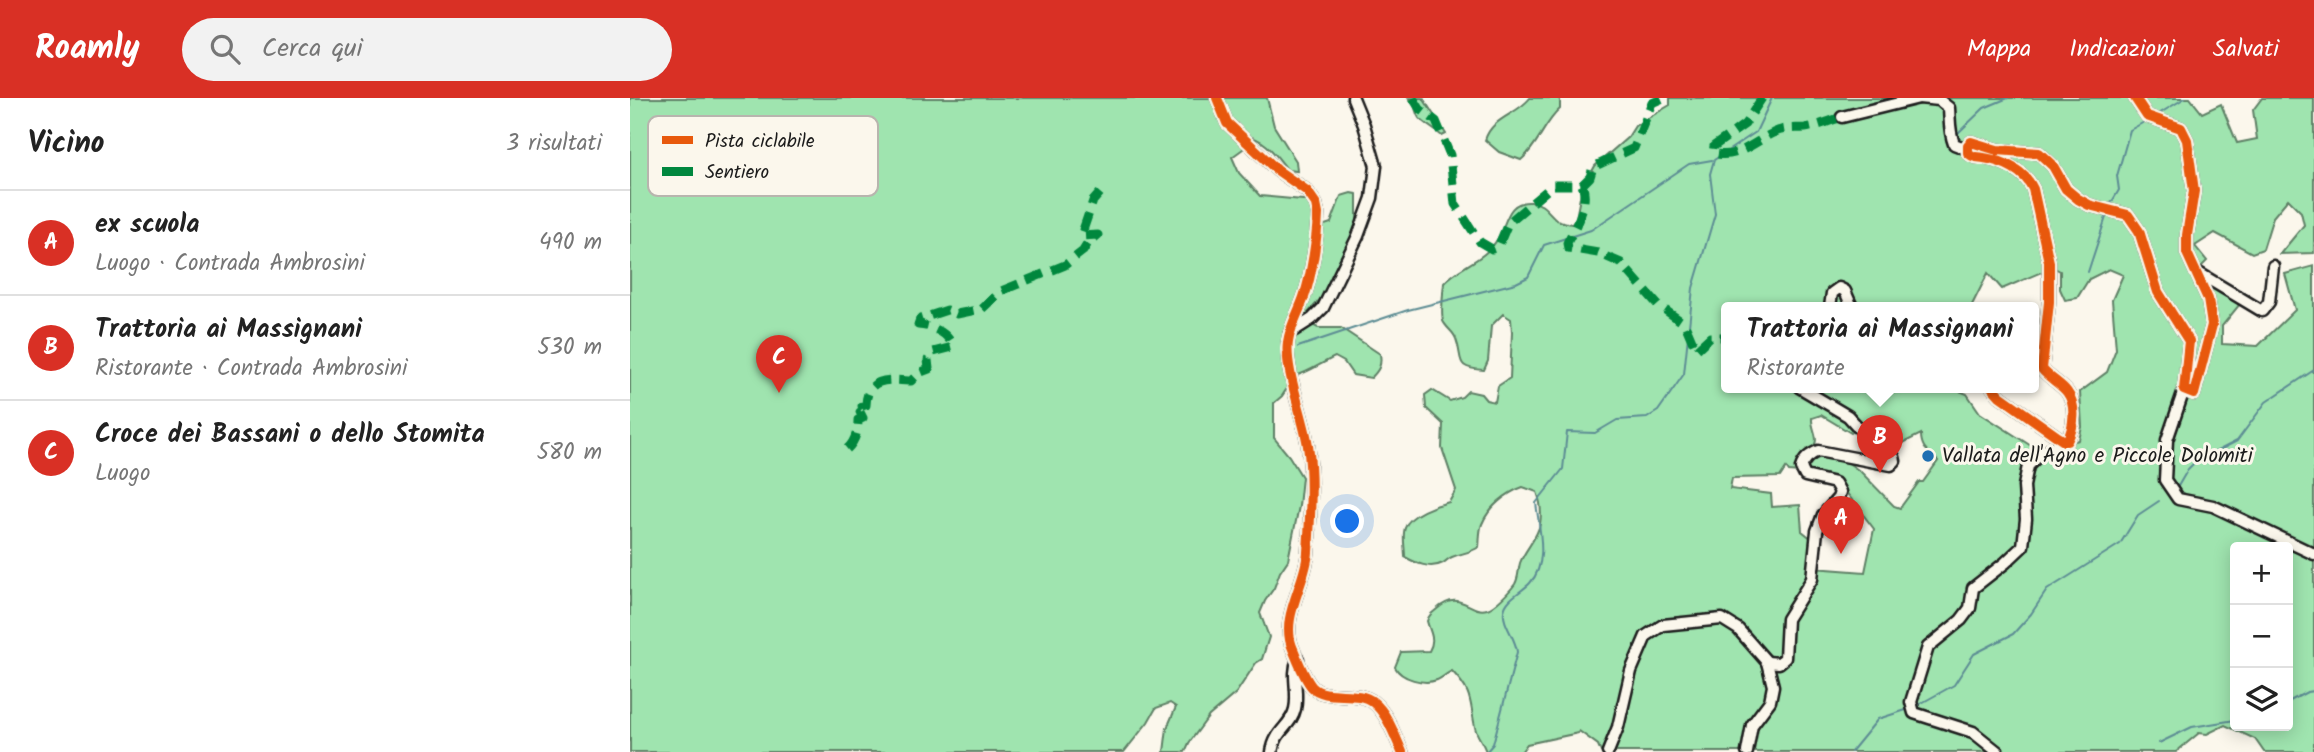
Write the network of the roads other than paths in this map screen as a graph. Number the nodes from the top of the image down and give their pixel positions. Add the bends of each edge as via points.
1 (1217, 98) edge
2 (1353, 98) edge
3 (1919, 98) edge
4 (2135, 98) edge
5 (1842, 117) dead end
6 (1967, 147) junction
7 (2273, 266) dead end
8 (2196, 271) junction
9 (1831, 302) edge
10 (1850, 302) edge
11 (1290, 333) junction
12 (2184, 390) junction
13 (1808, 393) edge
14 (1997, 393) edge
15 (2064, 442) junction
16 (2314, 554) edge
17 (1298, 659) junction
18 (1767, 662) junction
19 (1272, 752) edge
20 (1402, 752) edge
21 (1608, 752) edge
22 (1747, 752) edge
23 (1998, 752) edge

1 - 11 street via 1227,123 1276,170 1307,191 1316,204 1306,291
2 - 11 street via 1376,166 1372,198 1323,308
3 - 5 street
3 - 6 street via 1939,100 1949,108 1948,130 1954,144
4 - 8 street via 2147,116 2181,128 2187,140 2194,191 2187,253
6 - 12 street via 1971,142 1997,150 2039,153 2078,199 2129,215 2139,231 2158,292 2189,341
6 - 15 street via 1972,156 2022,172 2033,189 2049,262 2042,369 2067,393 2072,406 2072,432
7 - 8 street via 2269,302 2262,311
8 - 12 street via 2208,299 2212,325 2194,394
9 - 10 street via 1839,288
11 - 17 street via 1288,353 1309,458 1307,562 1289,630
12 - 16 street via 2167,440 2165,480 2178,499 2213,506
13 - 18 street via 1848,416 1895,461 1891,465 1818,451 1803,462 1805,476 1835,483 1840,492 1817,531 1812,579 1787,619 1785,658 1779,663
14 - 15 street
15 - 23 street via 2028,466 2023,546 1973,588 1970,608 1961,620 1928,647 1913,708 1931,720 1973,732
17 - 19 street via 1294,667 1295,711 1274,739
17 - 20 street via 1315,690 1373,702
18 - 21 street via 1738,629 1722,620 1663,625 1646,636
18 - 22 street via 1773,686 1770,701 1752,724

